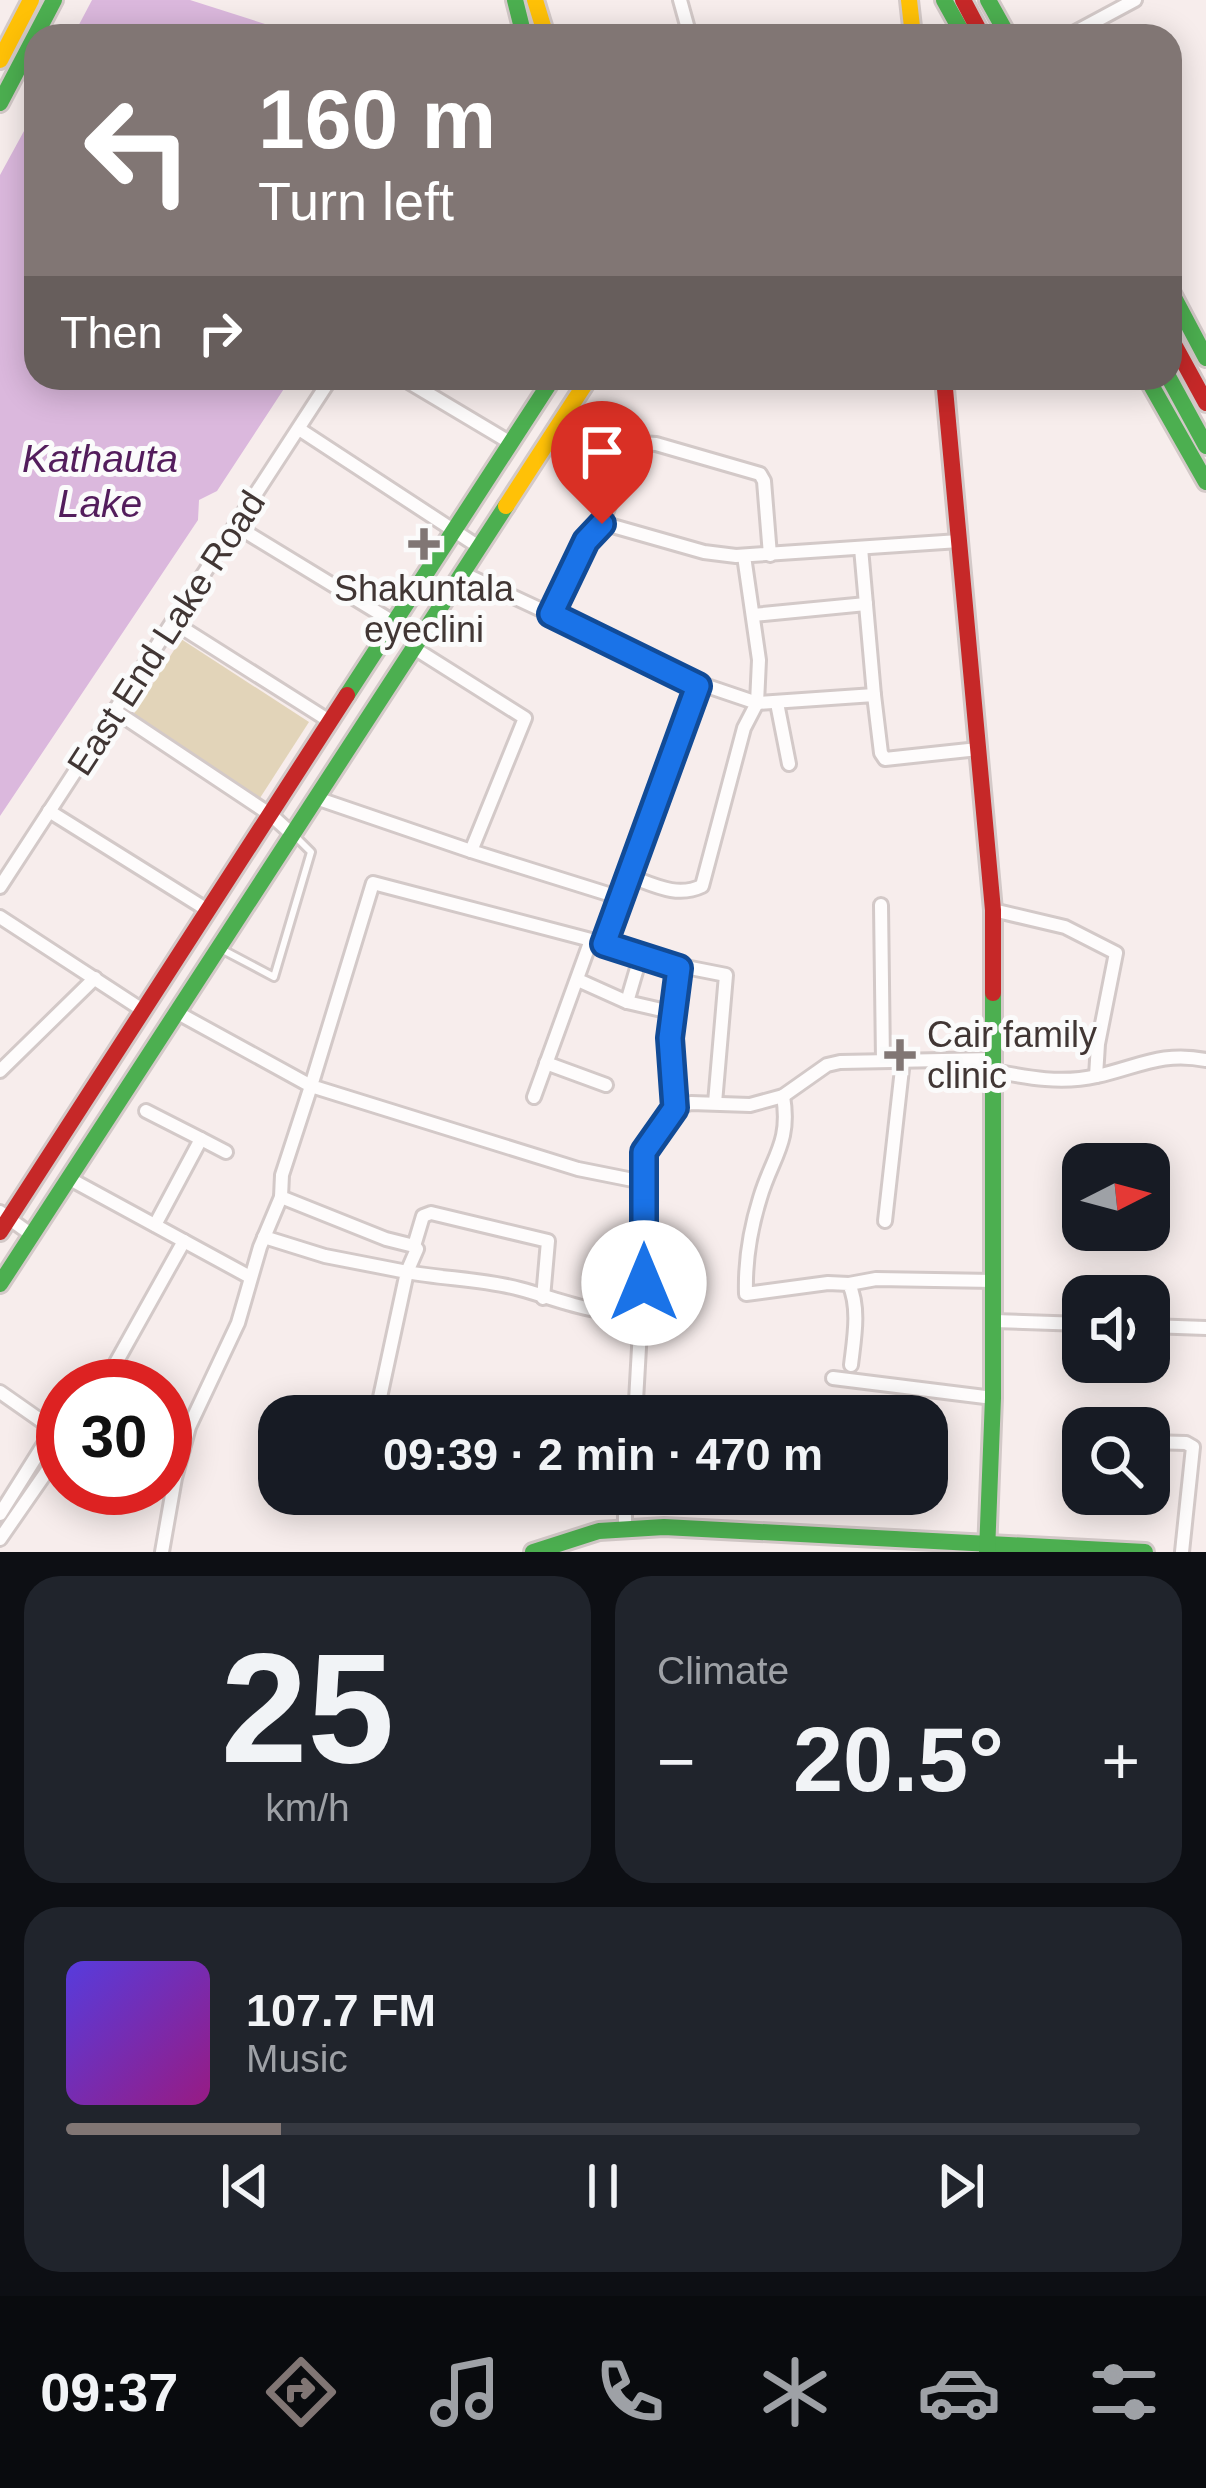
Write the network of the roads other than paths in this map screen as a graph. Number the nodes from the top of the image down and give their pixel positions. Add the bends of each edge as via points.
1 (31, 0) edge
2 (1136, 0) edge
3 (1091, 24) edge
4 (24, 59) edge
5 (0, 60) edge
6 (0, 104) edge
7 (1182, 313) edge
8 (1182, 353) edge
9 (1206, 358) edge
10 (1201, 379) edge
11 (323, 390) edge
12 (422, 390) edge
13 (546, 390) edge
14 (581, 390) edge
15 (945, 390) edge
16 (1155, 390) edge
17 (1176, 390) edge
18 (1206, 403) edge
19 (298, 429) junction
20 (511, 443) junction
21 (1206, 446) edge
22 (1206, 482) edge
23 (602, 524) junction
24 (236, 526) junction
25 (454, 531) junction
26 (959, 541) junction
27 (479, 547) junction
28 (861, 548) junction
29 (770, 555) junction
30 (744, 556) junction
31 (462, 573) junction
32 (866, 604) junction
33 (551, 614) junction
34 (753, 615) junction
35 (173, 622) junction
36 (395, 622) junction
37 (414, 648) junction
38 (698, 682) junction
39 (874, 695) junction
40 (757, 704) junction
41 (777, 704) junction
42 (115, 710) junction
43 (331, 722) junction
44 (978, 749) junction
45 (789, 764) dead end
46 (316, 798) junction
47 (50, 812) junction
48 (271, 815) junction
49 (293, 835) junction
50 (471, 851) junction
51 (629, 876) junction
52 (0, 887) edge
53 (621, 898) junction
54 (880, 905) dead end
55 (993, 910) junction
56 (209, 911) junction
57 (0, 917) edge
58 (598, 942) junction
59 (220, 948) junction
60 (640, 958) junction
61 (679, 968) junction
62 (94, 978) junction
63 (578, 980) junction
64 (627, 1002) junction
65 (144, 1011) junction
66 (178, 1013) junction
67 (675, 1013) junction
68 (903, 1060) junction
69 (1206, 1060) edge
70 (883, 1061) junction
71 (546, 1064) junction
72 (994, 1065) junction
73 (0, 1071) edge
74 (1096, 1076) junction
75 (606, 1084) dead end
76 (311, 1086) junction
77 (783, 1096) junction
78 (535, 1097) dead end
79 (715, 1103) junction
80 (675, 1108) junction
81 (146, 1111) dead end
82 (201, 1139) junction
83 (226, 1152) dead end
84 (70, 1179) junction
85 (643, 1182) junction
86 (281, 1197) junction
87 (3, 1221) edge
88 (885, 1221) dead end
89 (154, 1225) junction
90 (32, 1235) junction
91 (264, 1237) junction
92 (184, 1241) junction
93 (414, 1246) junction
94 (407, 1272) junction
95 (250, 1277) junction
96 (994, 1281) junction
97 (0, 1284) edge
98 (849, 1284) junction
99 (543, 1298) junction
100 (641, 1312) junction
101 (994, 1322) junction
102 (1062, 1324) edge
103 (1170, 1327) edge
104 (1206, 1328) edge
105 (118, 1359) edge
106 (851, 1365) dead end
107 (833, 1378) dead end
108 (0, 1392) edge
109 (381, 1395) edge
110 (636, 1395) edge
111 (993, 1398) junction
112 (1170, 1443) edge
113 (36, 1487) edge
114 (0, 1514) edge
115 (625, 1515) edge
116 (625, 1529) junction
117 (0, 1539) edge
118 (942, 1547) edge
119 (987, 1548) edge
120 (163, 1552) edge
121 (533, 1552) edge
122 (1145, 1552) edge
123 (1182, 1552) edge

1 - 5 main road
2 - 3 street
4 - 6 main road
7 - 9 main road
8 - 10 main road
10 - 18 main road
11 - 19 street, East End Lake Road
12 - 20 street
13 - 20 main road
14 - 27 main road
15 - 26 main road
16 - 22 main road
17 - 21 main road
19 - 24 street, East End Lake Road
19 - 25 street
20 - 25 main road
23 - 29 street via 626,463 640,443 656,444 760,474
23 - 30 street
23 - 33 street
24 - 35 street, East End Lake Road
24 - 36 street
25 - 27 street
25 - 36 main road
26 - 28 street
26 - 44 main road
27 - 31 main road
28 - 29 street
28 - 32 street
29 - 30 street
30 - 34 street
31 - 33 street
31 - 37 main road
32 - 34 street
32 - 39 street
33 - 38 street
34 - 40 street
35 - 42 street, East End Lake Road
35 - 43 street
36 - 43 main road
37 - 46 main road
37 - 50 street via 525,718
38 - 40 street
38 - 51 street
39 - 41 street
39 - 44 street via 886,759
40 - 41 street
40 - 51 street via 703,886 670,891
41 - 45 street
42 - 47 street, East End Lake Road
42 - 48 street
43 - 48 main road
44 - 55 main road
46 - 49 main road
46 - 50 street
47 - 52 street, East End Lake Road
47 - 56 street
48 - 49 street
48 - 56 main road
49 - 59 main road
49 - 59 lane via 310,852 274,977
50 - 53 street
51 - 53 street
53 - 58 street
54 - 70 street
55 - 72 main road
55 - 74 street via 1065,927 1116,953
56 - 65 main road
57 - 62 street
58 - 60 street
58 - 63 street
58 - 76 street via 373,883
59 - 66 main road
60 - 61 street
60 - 64 street
61 - 67 street
61 - 79 street via 726,975
62 - 65 street
62 - 73 street
63 - 64 street
63 - 71 street
64 - 67 street
65 - 87 main road
66 - 76 street
66 - 84 main road
67 - 80 street
68 - 70 street
68 - 72 street
68 - 88 street
69 - 74 street via 1166,1056
70 - 77 street via 827,1065
71 - 75 street
71 - 78 street
72 - 74 street via 1053,1081
72 - 96 main road
76 - 85 street
76 - 86 street
77 - 79 street
77 - 98 street via 788,1123 745,1258 746,1294
79 - 80 street
80 - 85 street via 644,1152
81 - 82 street
82 - 83 street
82 - 89 street
84 - 89 street
84 - 90 main road
85 - 100 street
86 - 91 street
86 - 93 street
87 - 90 street
89 - 92 street
90 - 97 main road
91 - 94 street
91 - 95 street
92 - 95 street
92 - 105 street
93 - 94 street
93 - 99 street via 423,1216 431,1214 548,1241
94 - 99 street
94 - 109 street
95 - 120 street via 238,1323 189,1427
96 - 98 street
96 - 101 main road
98 - 106 street
99 - 100 street
100 - 110 street
101 - 102 street
101 - 111 main road
103 - 104 street
107 - 111 street
108 - 114 street via 50,1427 50,1436
111 - 119 main road
112 - 123 street via 1193,1447
113 - 117 street
115 - 116 street
116 - 118 main road
116 - 121 main road
118 - 119 main road
119 - 122 main road

